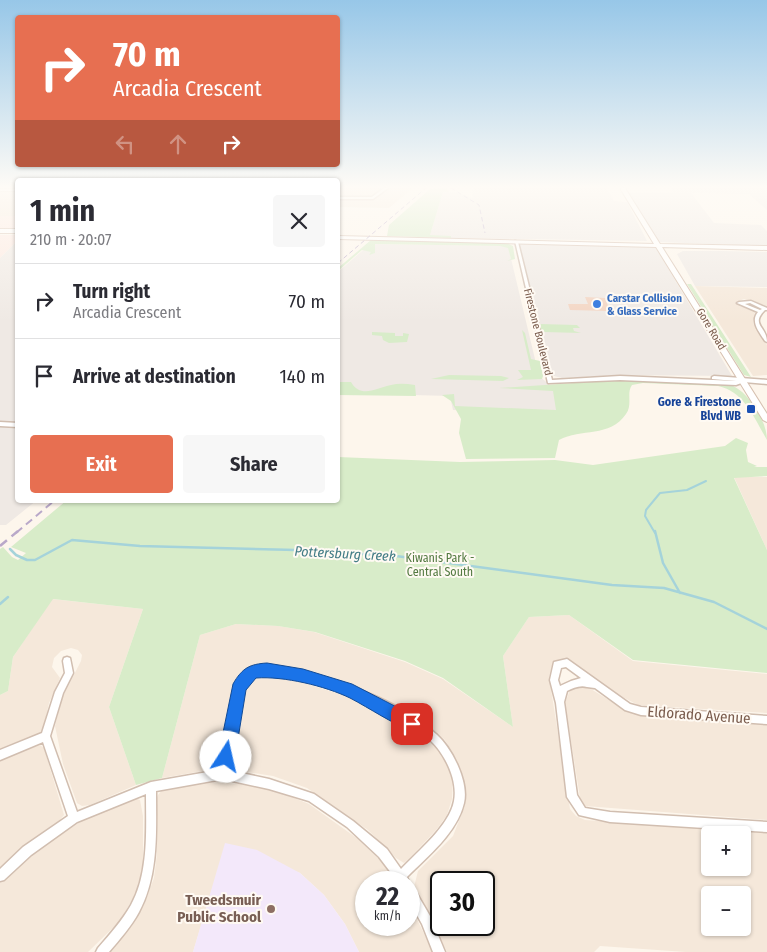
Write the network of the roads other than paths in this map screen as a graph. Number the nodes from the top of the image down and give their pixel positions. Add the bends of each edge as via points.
1 (651, 232) edge
2 (340, 238) edge
3 (516, 242) junction
4 (659, 245) junction
5 (767, 248) edge
6 (767, 308) edge
7 (761, 312) junction
8 (765, 335) edge
9 (767, 340) edge
10 (742, 381) junction
11 (767, 382) edge
12 (767, 420) edge
13 (0, 424) edge
14 (15, 425) edge
15 (67, 661) dead end
16 (607, 692) junction
17 (560, 703) junction
18 (767, 720) edge
19 (46, 736) junction
20 (0, 755) edge
21 (223, 774) junction
22 (151, 787) junction
23 (74, 818) junction
24 (767, 827) edge
25 (396, 871) edge
26 (410, 871) edge
27 (0, 876) edge
28 (420, 910) edge
29 (102, 952) edge
30 (439, 952) edge

1 - 4 main road, Gore Road
2 - 3 main road
3 - 4 main road
3 - 10 street, Firestone Boulevard via 550,382 620,378
4 - 5 main road
4 - 10 main road, Gore Road
6 - 7 street
6 - 7 street via 746,301 740,303
7 - 8 street via 756,321
8 - 9 street
10 - 11 street, Firestone Boulevard
10 - 12 main road, Gore Road
13 - 14 street
15 - 19 street via 69,673 58,692
16 - 17 street, Eldorado Avenue via 588,682 576,682 563,688
16 - 17 street, Eldorado Avenue via 567,663 557,664 554,680
16 - 18 street, Eldorado Avenue via 628,707 641,711
17 - 24 street via 572,797 582,812 610,817
19 - 20 street
19 - 23 street
21 - 22 street
21 - 25 street via 310,797 350,824 383,853
21 - 26 street via 238,689 252,671 303,676 352,691 401,716 434,739 456,770 459,802 442,835
22 - 23 street
22 - 29 street via 150,869 128,922
23 - 27 street via 27,851
28 - 30 street

